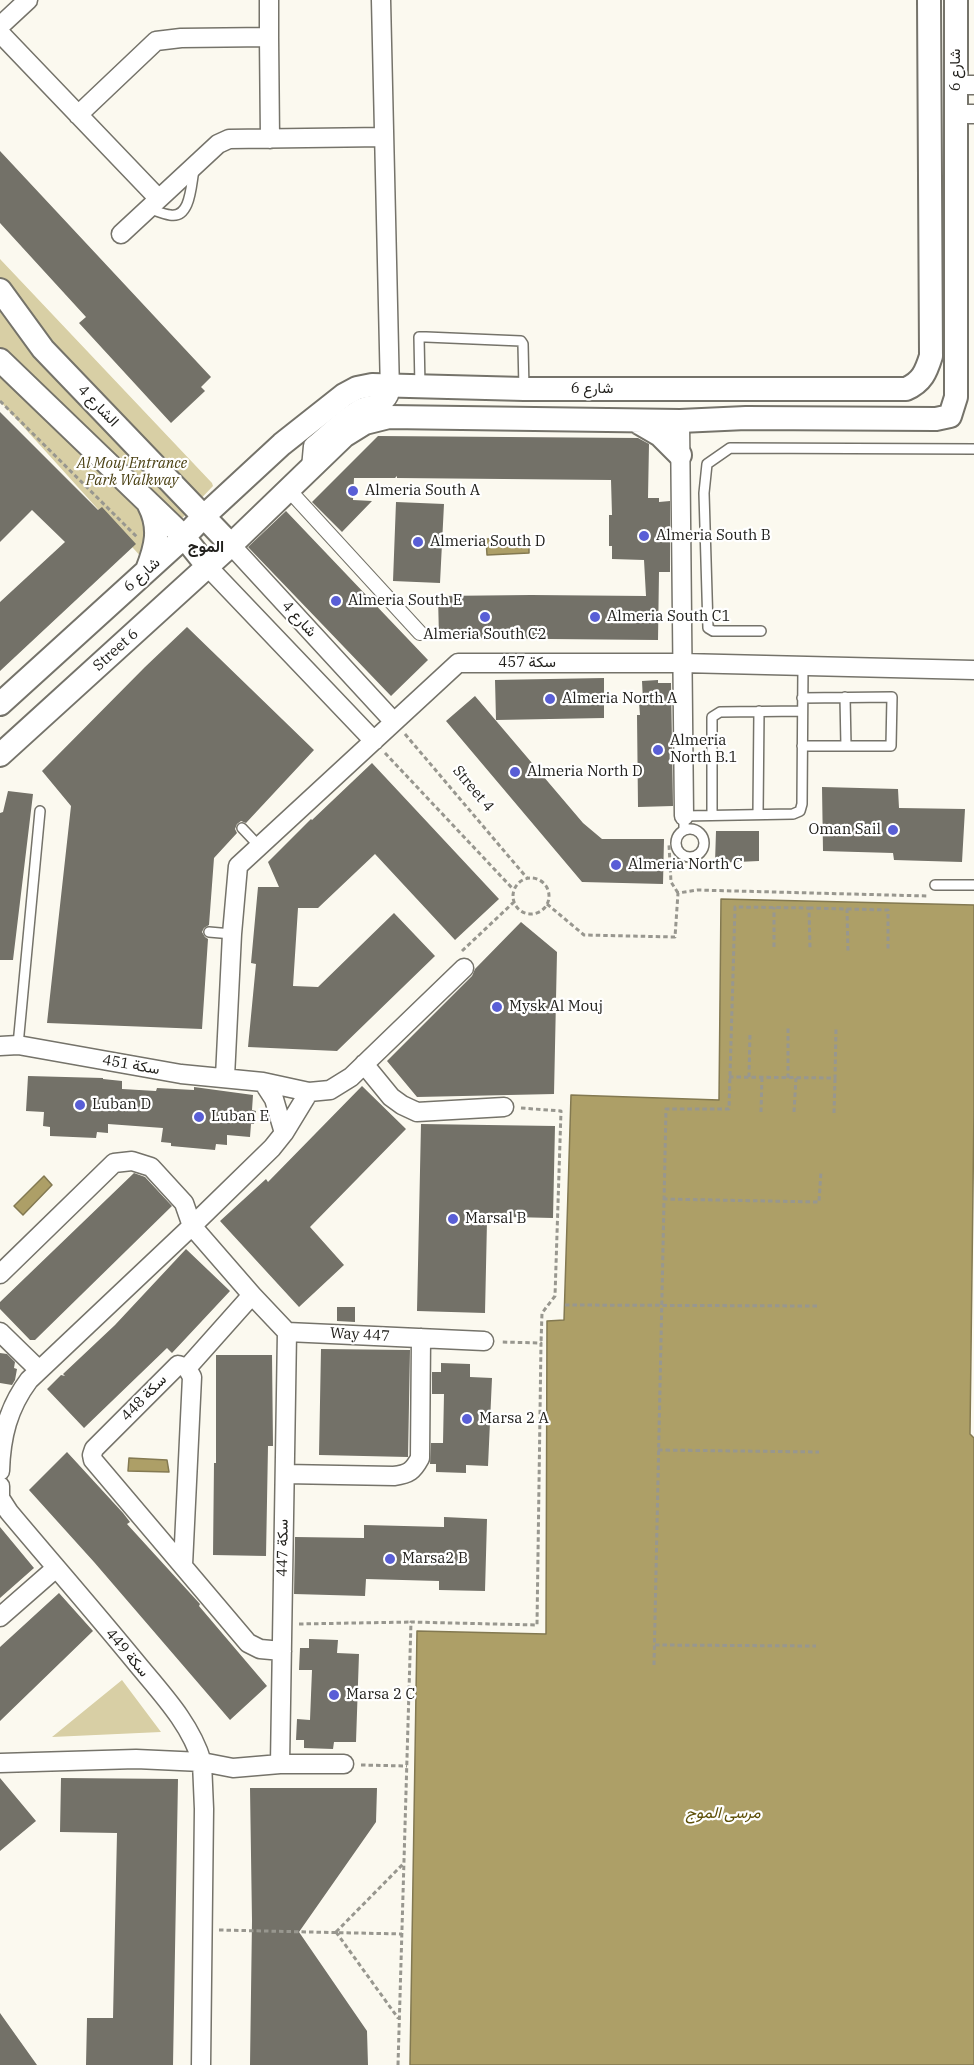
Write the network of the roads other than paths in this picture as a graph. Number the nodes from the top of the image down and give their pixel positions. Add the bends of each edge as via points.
1 (28, 0) edge
2 (268, 0) edge
3 (381, 0) edge
4 (929, 0) edge
5 (956, 0) edge
6 (0, 26) edge
7 (0, 33) edge
8 (269, 37) junction
9 (929, 98) junction
10 (963, 99) edge
11 (78, 114) junction
12 (384, 137) junction
13 (270, 139) junction
14 (195, 164) junction
15 (153, 203) junction
16 (121, 234) dead end
17 (0, 290) edge
18 (0, 360) edge
19 (389, 386) junction
20 (420, 387) junction
21 (680, 388) junction
22 (524, 390) junction
23 (635, 420) junction
24 (680, 421) junction
25 (974, 449) edge
26 (680, 455) junction
27 (310, 468) junction
28 (236, 487) junction
29 (288, 489) junction
30 (180, 492) junction
31 (149, 503) junction
32 (202, 517) junction
33 (184, 537) junction
34 (231, 545) junction
35 (151, 560) junction
36 (208, 567) junction
37 (761, 631) dead end
38 (420, 633) dead end
39 (682, 663) junction
40 (803, 666) junction
41 (974, 670) edge
42 (802, 698) junction
43 (845, 698) junction
44 (0, 704) edge
45 (759, 711) junction
46 (802, 711) junction
47 (394, 722) junction
48 (374, 741) junction
49 (802, 746) junction
50 (846, 746) junction
51 (0, 755) edge
52 (40, 811) dead end
53 (758, 814) junction
54 (712, 815) junction
55 (684, 823) junction
56 (242, 828) dead end
57 (259, 846) junction
58 (935, 885) dead end
59 (974, 885) edge
60 (209, 932) dead end
61 (232, 934) junction
62 (464, 968) dead end
63 (9, 1045) edge
64 (364, 1064) junction
65 (225, 1077) junction
66 (263, 1082) junction
67 (309, 1092) junction
68 (504, 1107) road end
69 (284, 1133) junction
70 (192, 1226) junction
71 (0, 1274) edge
72 (252, 1295) junction
73 (0, 1332) edge
74 (287, 1332) junction
75 (421, 1338) junction
76 (484, 1341) road end
77 (187, 1368) junction
78 (39, 1370) junction
79 (1, 1437) edge
80 (0, 1471) edge
81 (285, 1474) junction
82 (0, 1486) edge
83 (183, 1565) junction
84 (56, 1568) junction
85 (0, 1617) edge
86 (282, 1651) junction
87 (202, 1762) junction
88 (0, 1763) edge
89 (280, 1764) junction
90 (344, 1764) road end
91 (201, 2065) edge

1 - 6 street
2 - 8 street
3 - 12 street
4 - 9 street, شارع 6
5 - 10 street, شارع 6
7 - 11 street
8 - 11 street via 156,41
8 - 13 street
9 - 10 street
9 - 21 street, شارع 6 via 931,356 923,378 906,388
10 - 24 street, شارع 6 via 956,398 950,416
11 - 15 street
12 - 13 street
12 - 19 street
13 - 14 street via 230,139
14 - 15 street
14 - 15 lane via 186,209 172,216
15 - 16 street
17 - 30 street, الشارع 4 via 43,349
18 - 31 street
19 - 20 street, شارع 6
19 - 27 street via 387,400 360,408 313,446
19 - 28 street, شارع 6 via 372,385 344,395
20 - 22 street, شارع 6
20 - 22 lane via 419,337 437,337 521,341
21 - 22 street, شارع 6
21 - 24 street
23 - 24 street, شارع 6
23 - 26 street via 660,435
23 - 27 street, شارع 6 via 389,417 365,423 344,436
24 - 26 street
25 - 37 lane via 730,448 707,464 704,494 708,628 713,632
26 - 39 street
27 - 29 street, شارع 6
28 - 30 street via 207,498 195,499
28 - 32 street, شارع 6
29 - 34 street, شارع 6
29 - 38 street
30 - 32 street, الشارع 4
31 - 33 street
31 - 35 street via 158,531
32 - 33 street, شارع 6
32 - 34 street, شارع 4
33 - 35 street, شارع 6
33 - 36 street, شارع 4
34 - 36 street, Street 6
34 - 47 street, شارع 4
35 - 44 street, شارع 6
36 - 48 street, شارع 4
36 - 51 street, Street 6
39 - 40 street, سكة 457
39 - 47 street, سكة 457 via 458,663
39 - 55 street
40 - 41 street, سكة 457
40 - 42 lane
42 - 43 lane
42 - 46 lane
43 - 50 lane
43 - 50 lane via 892,697 891,746
45 - 46 lane
45 - 53 lane
45 - 54 lane via 720,712 712,717
46 - 49 lane
47 - 48 street, سكة 457
48 - 57 street, سكة 457
49 - 50 lane
49 - 53 lane via 800,811
52 - 63 lane
53 - 54 lane
54 - 55 lane
55 - 55 lane via 700,832 704,841 696,856 686,857 678,851 677,837
56 - 57 lane
57 - 61 street, سكة 457 via 238,866
58 - 59 lane
60 - 61 lane
61 - 65 street, سكة 457
62 - 64 street
63 - 65 street, سكة 451 via 181,1074
64 - 67 street via 330,1090
64 - 68 street via 391,1096 417,1112
65 - 66 street, سكة 451
66 - 67 street, سكة 451
66 - 69 street via 274,1099
67 - 69 street
69 - 70 street
70 - 71 street via 184,1203 151,1167 132,1161 114,1163
70 - 72 street
70 - 78 street
72 - 74 street
72 - 77 street
73 - 78 street
74 - 75 street, Way 447
74 - 81 street, سكة 447
75 - 76 street, Way 447
75 - 81 street via 420,1458 414,1469 407,1475 394,1476
77 - 83 street, سكة 448 via 192,1377
77 - 83 street, سكة 448 via 175,1366 92,1455
78 - 79 street via 20,1392
79 - 80 street
81 - 86 street, سكة 447
82 - 84 street, سكة 449 via 0,1498 9,1512
83 - 86 street, سكة 448 via 248,1643 260,1649
84 - 85 street
84 - 87 street, سكة 449 via 181,1718 197,1744
86 - 89 street, سكة 447
87 - 88 street via 136,1759
87 - 89 street via 233,1768
87 - 91 street, سكة 449
89 - 90 street

